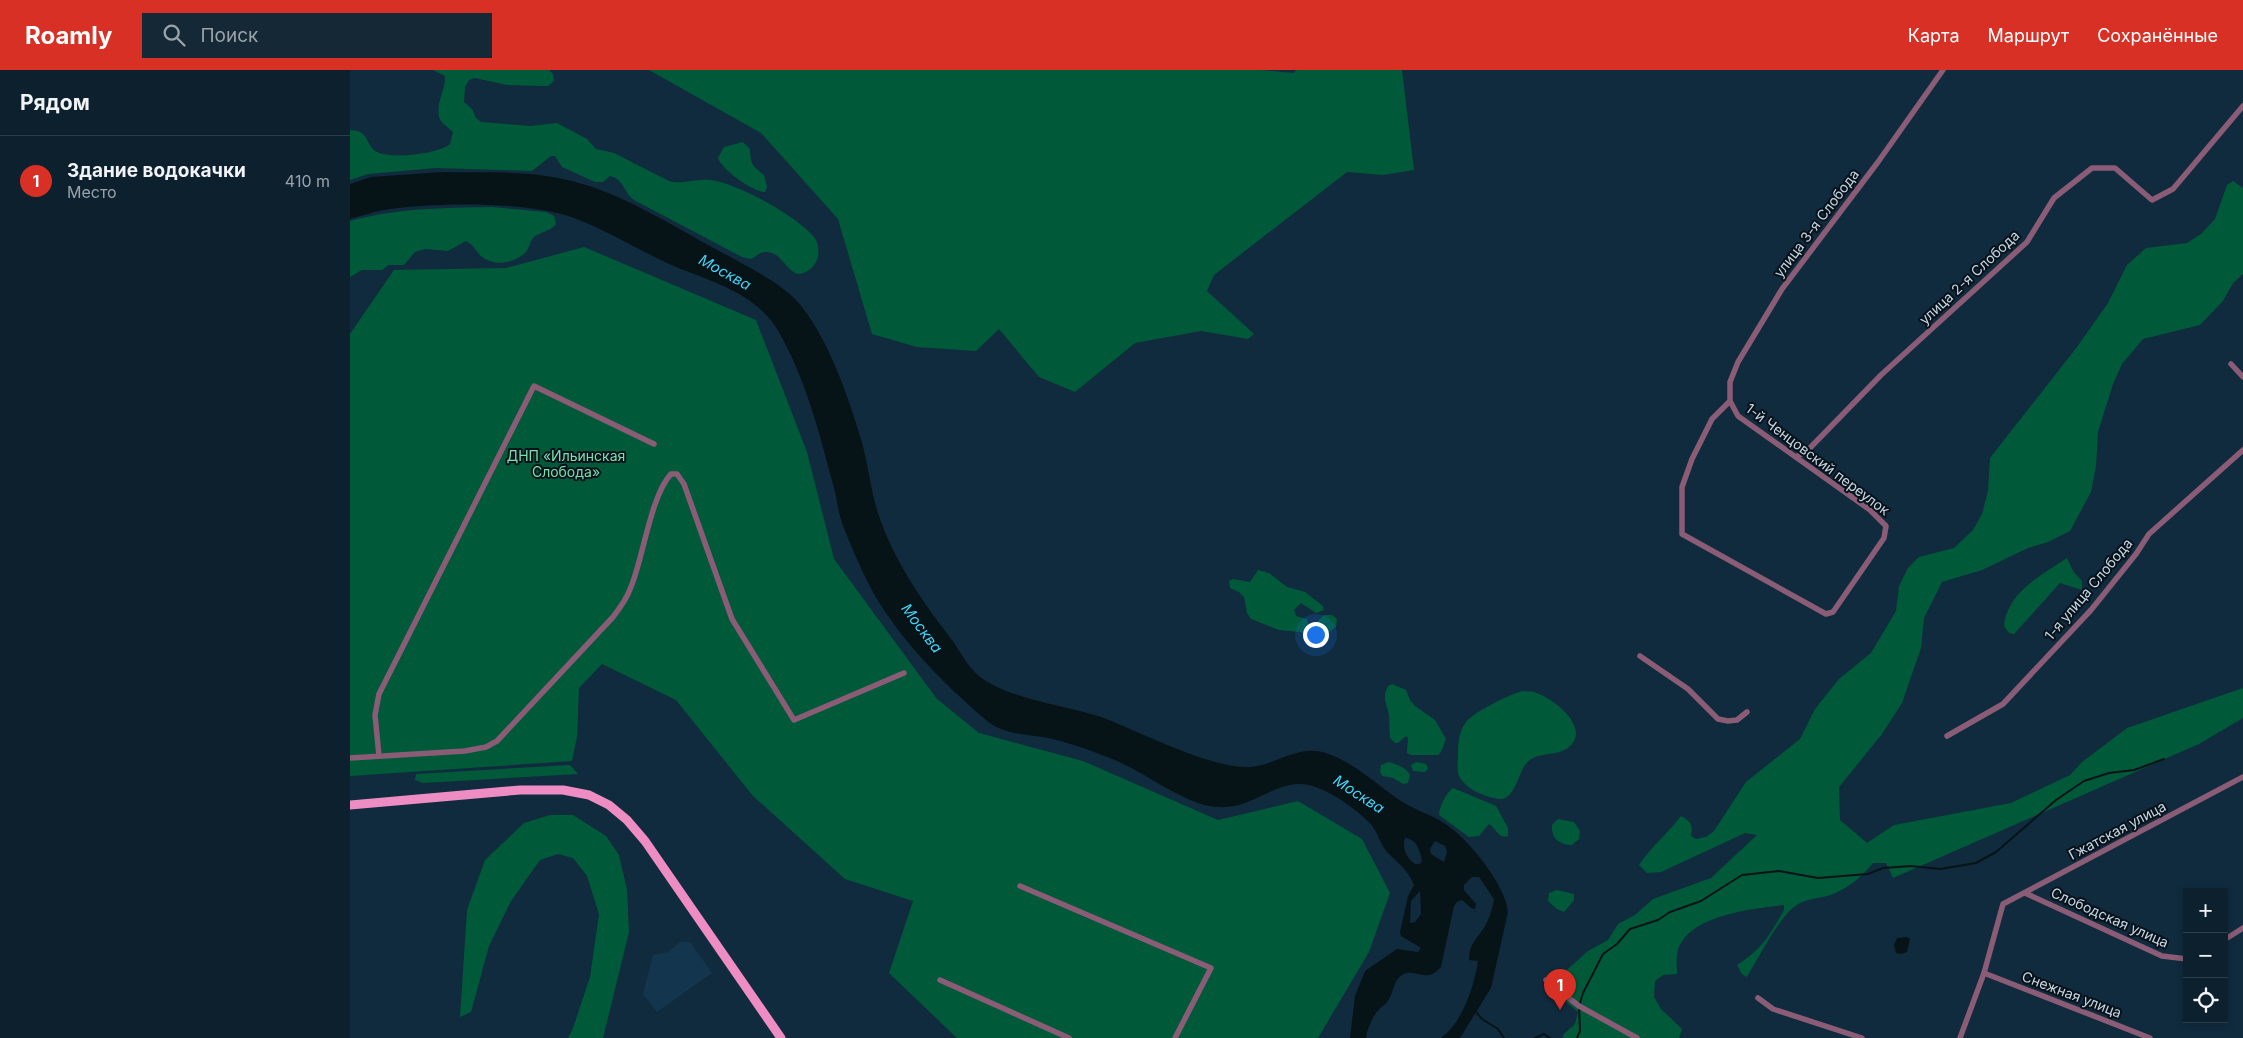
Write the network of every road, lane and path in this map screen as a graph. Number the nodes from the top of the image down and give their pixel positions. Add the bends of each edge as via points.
1 (1943, 70) edge
2 (2243, 106) edge
3 (2231, 364) dead end
4 (2243, 377) edge
5 (1730, 401) junction
6 (654, 444) dead end
7 (2243, 450) edge
8 (1796, 457) junction
9 (1640, 656) dead end
10 (904, 673) dead end
11 (1747, 712) dead end
12 (1947, 736) dead end
13 (378, 756) junction
14 (350, 758) edge
15 (2243, 777) edge
16 (350, 805) edge
17 (1020, 886) dead end
18 (2025, 893) junction
19 (2243, 928) edge
20 (2228, 937) edge
21 (2183, 959) edge
22 (1984, 973) junction
23 (940, 980) dead end
24 (1546, 980) dead end
25 (1758, 998) dead end
26 (781, 1038) edge
27 (1069, 1038) edge
28 (1175, 1038) edge
29 (1637, 1038) edge
30 (1862, 1038) edge
31 (1960, 1038) edge
32 (2150, 1038) edge

1 - 5 street, улица 3-я Слобода via 1782,288 1738,362 1730,382
2 - 8 street, улица 2-я Слобода via 2173,189 2152,200 2115,168 2092,168 2072,182 2054,198 2027,242 1881,375 1807,451
3 - 4 street
5 - 8 street, 1-й Ченцовский переулок via 1738,416
5 - 8 street, 1-й Ченцовский переулок via 1712,419 1692,459 1682,487 1682,534 1826,614 1833,612 1884,538 1886,526 1870,510
6 - 13 street via 534,386 379,694 375,715
7 - 12 street, 1-я улица Слобода via 2149,534 2091,610 2003,704
9 - 11 street via 1688,689 1718,719 1737,720
10 - 13 street via 794,720 732,619 684,484 677,474 671,474 664,481 657,500 632,587 624,602 497,741 465,751
13 - 14 street
15 - 18 street, Гжатская улица
16 - 26 main road via 542,789 572,791 601,801 622,814 641,836
17 - 28 street via 1211,968
18 - 21 street, Слободская улица via 2162,956
18 - 22 street, Гжатская улица via 2003,904
19 - 20 street
22 - 31 street
22 - 32 street, Снежная улица
23 - 27 street
24 - 29 street via 1579,1006
25 - 30 street via 1773,1009

